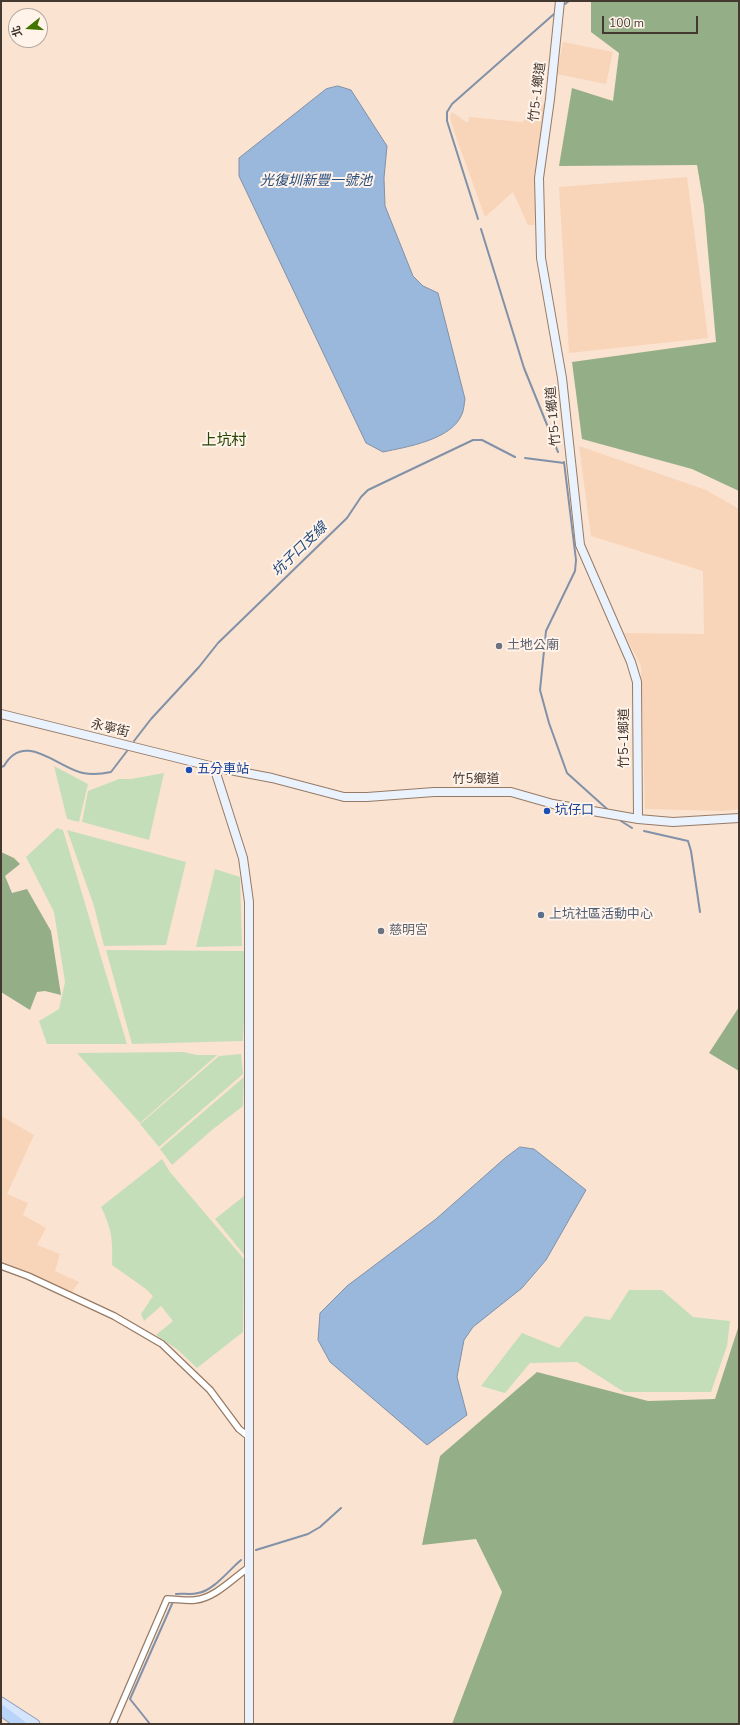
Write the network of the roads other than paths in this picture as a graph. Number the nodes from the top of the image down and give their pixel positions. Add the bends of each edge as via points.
1 (560, 1) edge
2 (1, 714) edge
3 (214, 767) junction
4 (739, 818) edge
5 (638, 819) junction
6 (1, 1266) edge
7 (249, 1437) junction
8 (248, 1568) junction
9 (1, 1702) edge
10 (1, 1710) edge
11 (1, 1716) edge
12 (14, 1724) edge
13 (20, 1724) edge
14 (35, 1724) edge
15 (114, 1724) edge
16 (249, 1724) edge

1 - 5 street, 竹5-1鄉道 via 539,178 541,258 562,378 580,545 631,662 637,682
2 - 3 street, 永寧街
3 - 5 street, 竹5鄉道 via 272,778 344,797 440,792 511,792 553,804
3 - 7 street via 243,858 249,902
4 - 5 street, 竹5鄉道 via 673,822
6 - 7 street via 114,1316 162,1344 210,1390
7 - 8 street
8 - 15 street via 206,1597 196,1600 167,1599
8 - 16 street
9 - 14 main road
10 - 13 highway
11 - 12 highway

